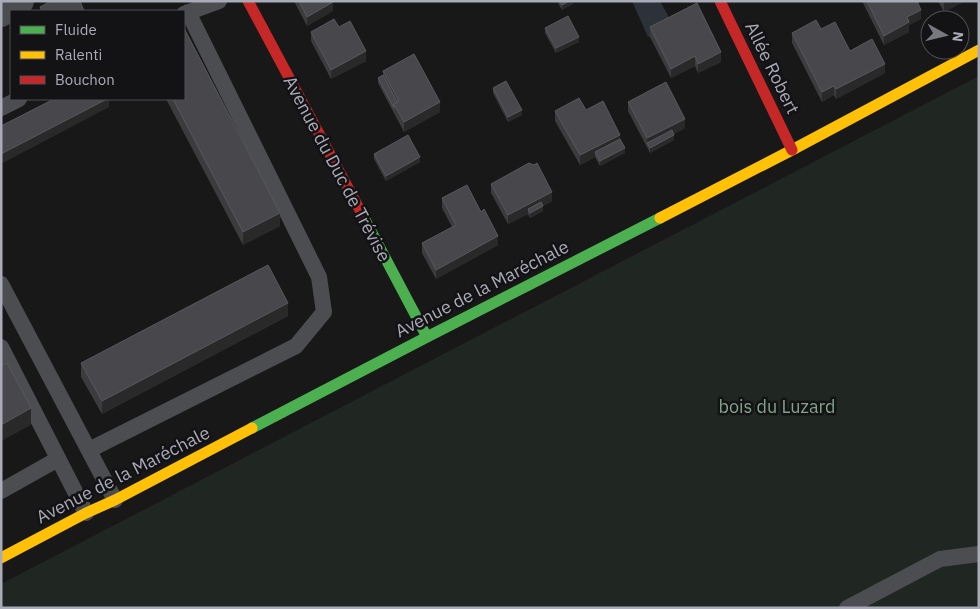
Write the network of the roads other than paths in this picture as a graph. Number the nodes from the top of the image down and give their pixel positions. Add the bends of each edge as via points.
1 (20, 1) edge
2 (219, 1) edge
3 (248, 1) edge
4 (720, 1) edge
5 (1, 13) edge
6 (186, 13) edge
7 (979, 50) edge
8 (17, 100) edge
9 (1, 108) edge
10 (792, 150) junction
11 (1, 284) edge
12 (427, 337) junction
13 (1, 347) edge
14 (89, 450) junction
15 (58, 459) junction
16 (1, 491) edge
17 (115, 500) junction
18 (86, 513) junction
19 (979, 554) edge
20 (1, 558) edge
21 (847, 608) edge

1 - 5 street
2 - 6 lane
3 - 12 street, Avenue du Duc de Trévise
4 - 10 street, Allée Robert
6 - 14 lane via 319,277 324,312 296,346
7 - 10 street, Avenue de la Maréchale
8 - 9 lane
10 - 12 street, Avenue de la Maréchale
11 - 14 lane
12 - 17 street, Avenue de la Maréchale
13 - 15 lane
14 - 17 lane
15 - 16 lane
15 - 18 lane
17 - 18 street, Avenue de la Maréchale
18 - 20 street, Avenue de la Maréchale
19 - 21 lane via 940,559

